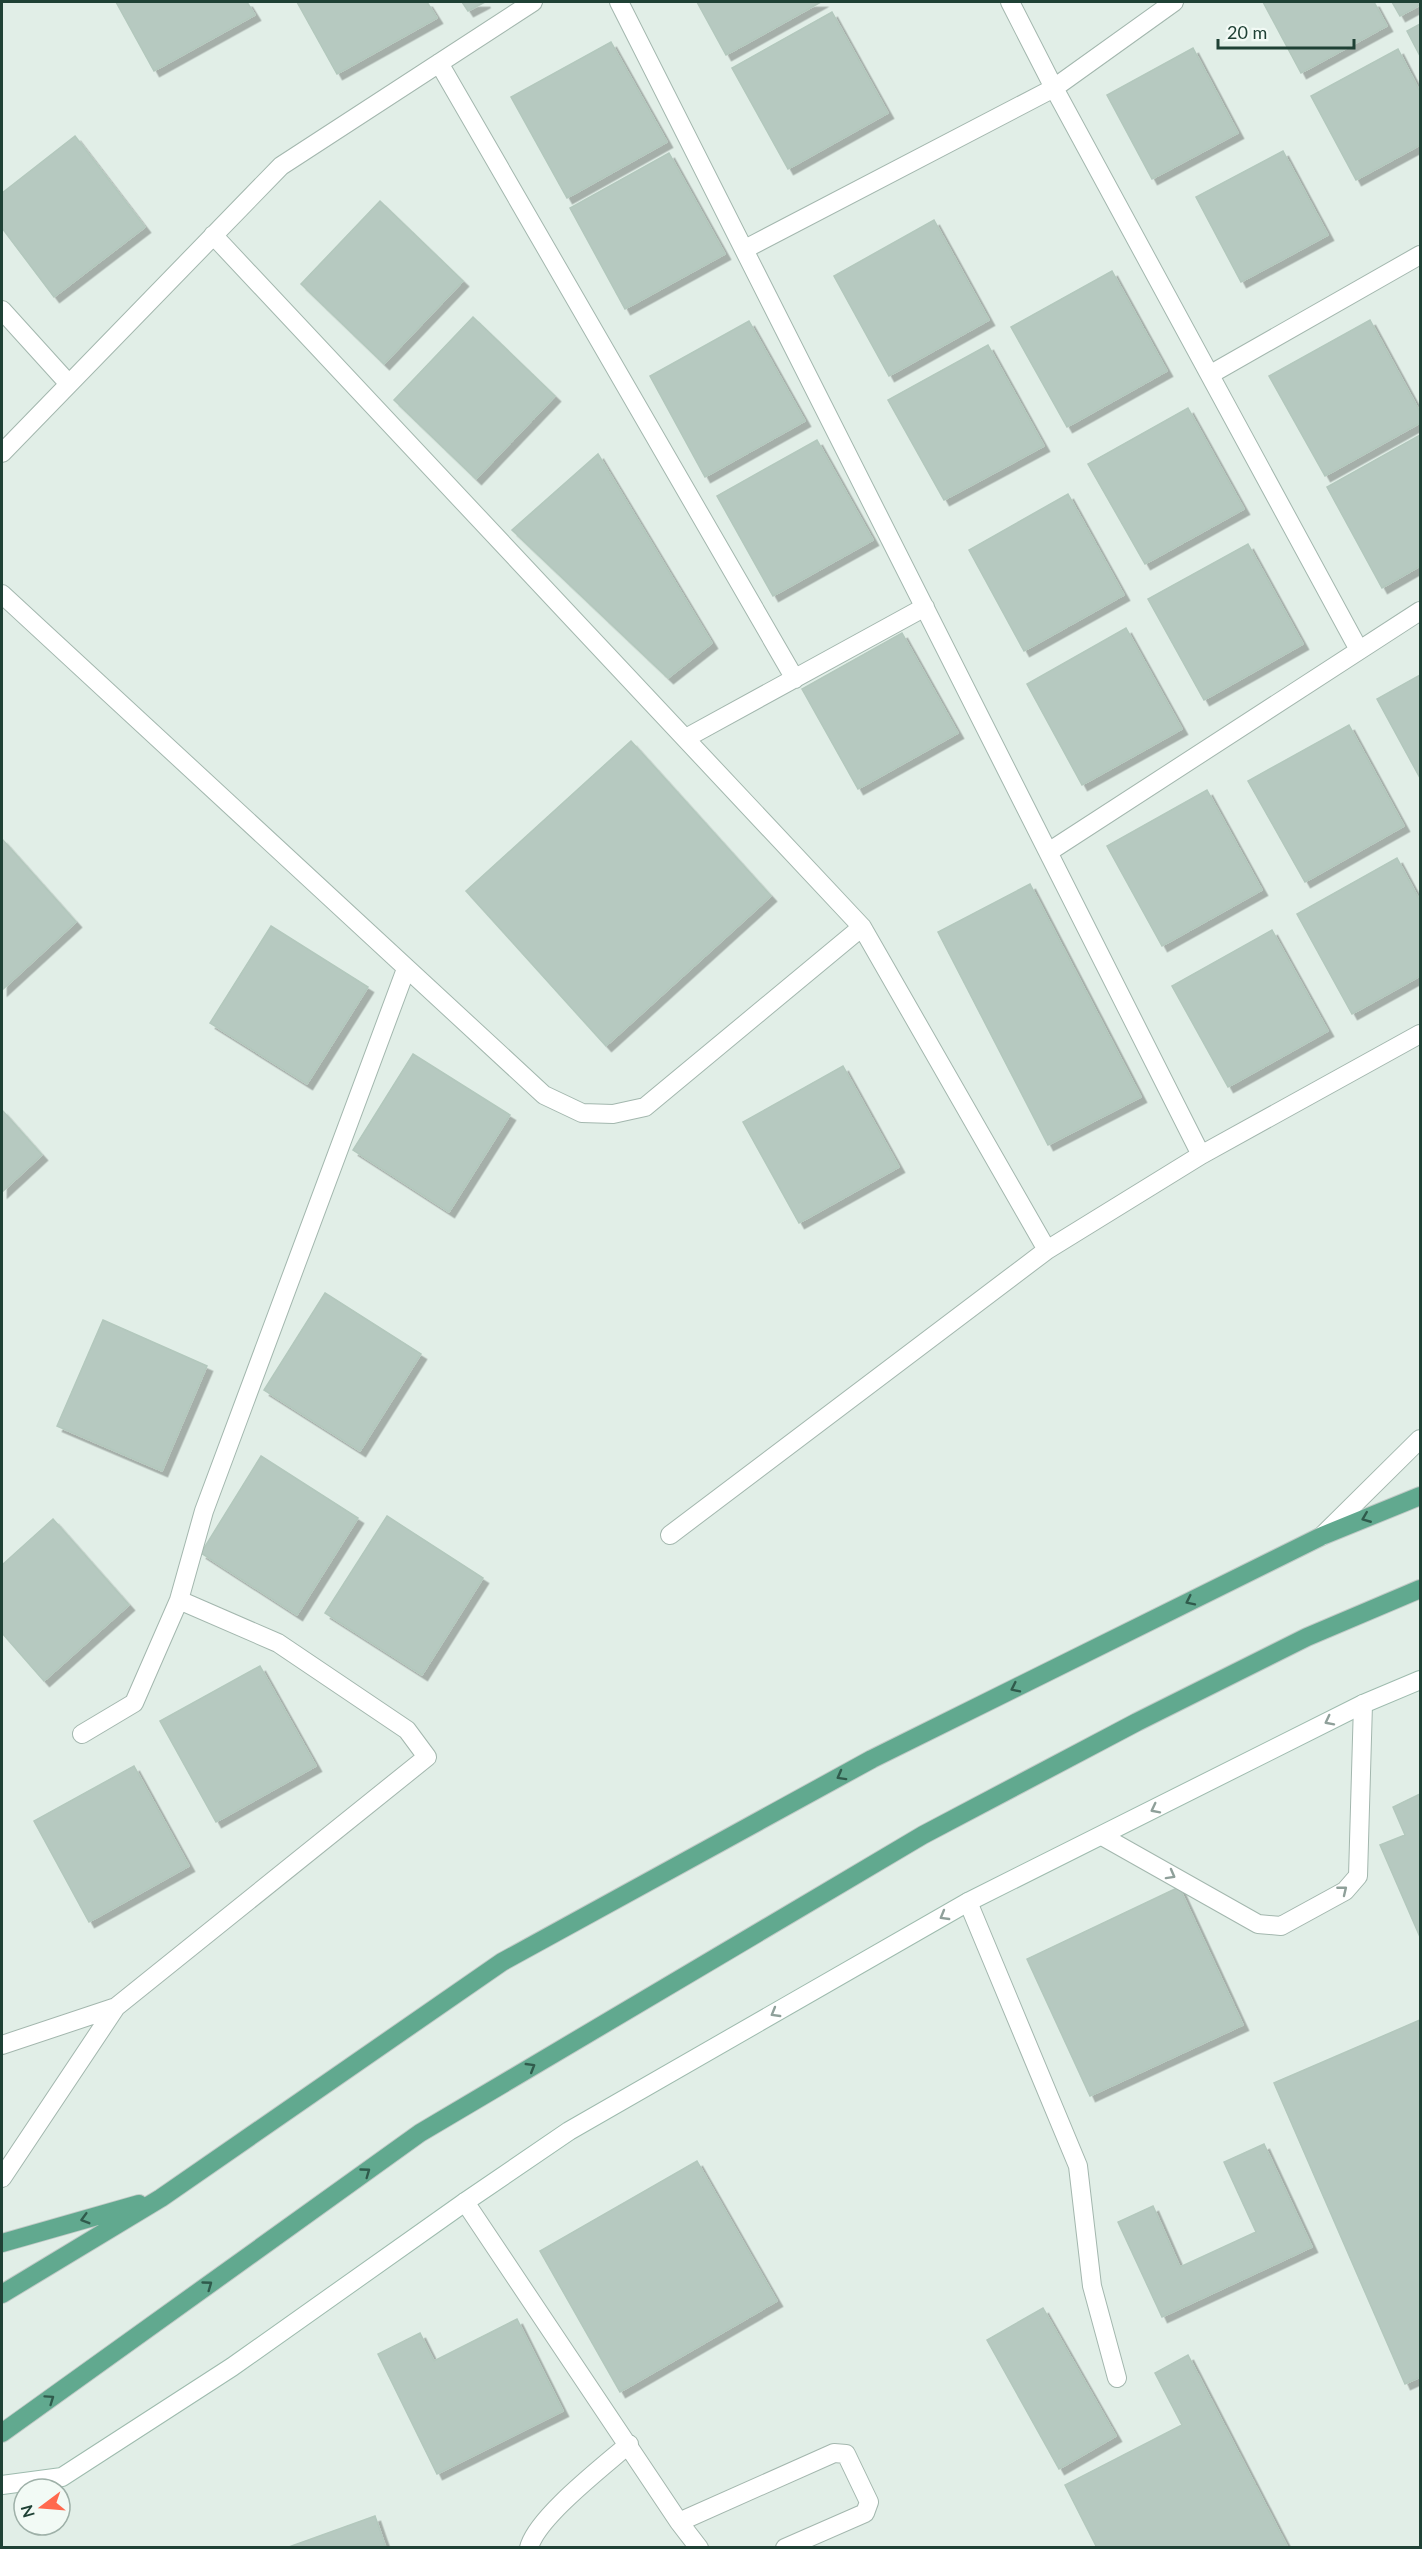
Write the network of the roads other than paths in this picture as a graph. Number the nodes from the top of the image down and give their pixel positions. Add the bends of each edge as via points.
1 (533, 2) edge
2 (619, 2) edge
3 (1010, 2) edge
4 (1174, 2) edge
5 (439, 63) junction
6 (1054, 88) junction
7 (213, 235) junction
8 (745, 249) junction
9 (1420, 255) edge
10 (2, 310) edge
11 (1211, 374) junction
12 (69, 384) junction
13 (2, 453) edge
14 (2, 594) edge
15 (925, 607) junction
16 (1420, 611) edge
17 (1359, 650) junction
18 (795, 679) junction
19 (686, 738) junction
20 (1050, 851) junction
21 (862, 927) junction
22 (406, 969) junction
23 (1420, 1034) edge
24 (1201, 1155) junction
25 (1047, 1250) junction
26 (1420, 1439) edge
27 (1420, 1496) edge
28 (670, 1535) dead end
29 (1322, 1536) junction
30 (1420, 1589) edge
31 (179, 1600) junction
32 (1420, 1680) edge
33 (1363, 1704) junction
34 (82, 1734) dead end
35 (1102, 1836) junction
36 (968, 1902) junction
37 (116, 2007) junction
38 (2, 2045) edge
39 (2, 2178) edge
40 (161, 2198) junction
41 (465, 2202) junction
42 (2, 2243) edge
43 (2, 2294) edge
44 (1117, 2378) dead end
45 (2, 2433) edge
46 (629, 2444) junction
47 (2, 2485) edge
48 (679, 2522) junction
49 (529, 2547) edge
50 (699, 2547) edge
51 (785, 2547) edge

1 - 5 street
2 - 8 street
3 - 6 street
4 - 6 street
5 - 7 street via 280,166
5 - 18 street
6 - 8 street
6 - 11 street
7 - 12 street
7 - 19 street
8 - 15 street
9 - 11 street
10 - 12 street
11 - 17 street
12 - 13 street
14 - 22 street
15 - 18 street
15 - 20 street
16 - 17 street
17 - 20 street
18 - 19 street
19 - 21 street
20 - 24 street
21 - 22 street via 645,1107 613,1114 582,1113 544,1095
21 - 25 street
22 - 31 street via 204,1511
23 - 24 street
24 - 25 street
25 - 28 street
26 - 29 street
27 -> 29 main road
29 -> 40 main road via 872,1759 502,1962
45 -> 30 main road via 430,2127 923,1835 1296,1642
31 - 34 street via 134,1703
31 - 37 street via 278,1643 406,1730 427,1757
32 - 33 street
33 -> 35 street
35 -> 33 street via 1258,1924 1281,1926 1345,1892 1358,1876
35 - 36 street
36 -> 41 street via 570,2131
36 - 44 street via 1078,2166 1092,2286
37 - 38 street
37 - 39 street
40 -> 42 main road
40 - 43 main road
41 - 46 street
41 - 47 street via 232,2367 62,2477
46 - 48 street
46 - 49 street via 550,2516 532,2536
48 - 50 street
48 - 51 street via 834,2453 846,2454 869,2502 865,2513

